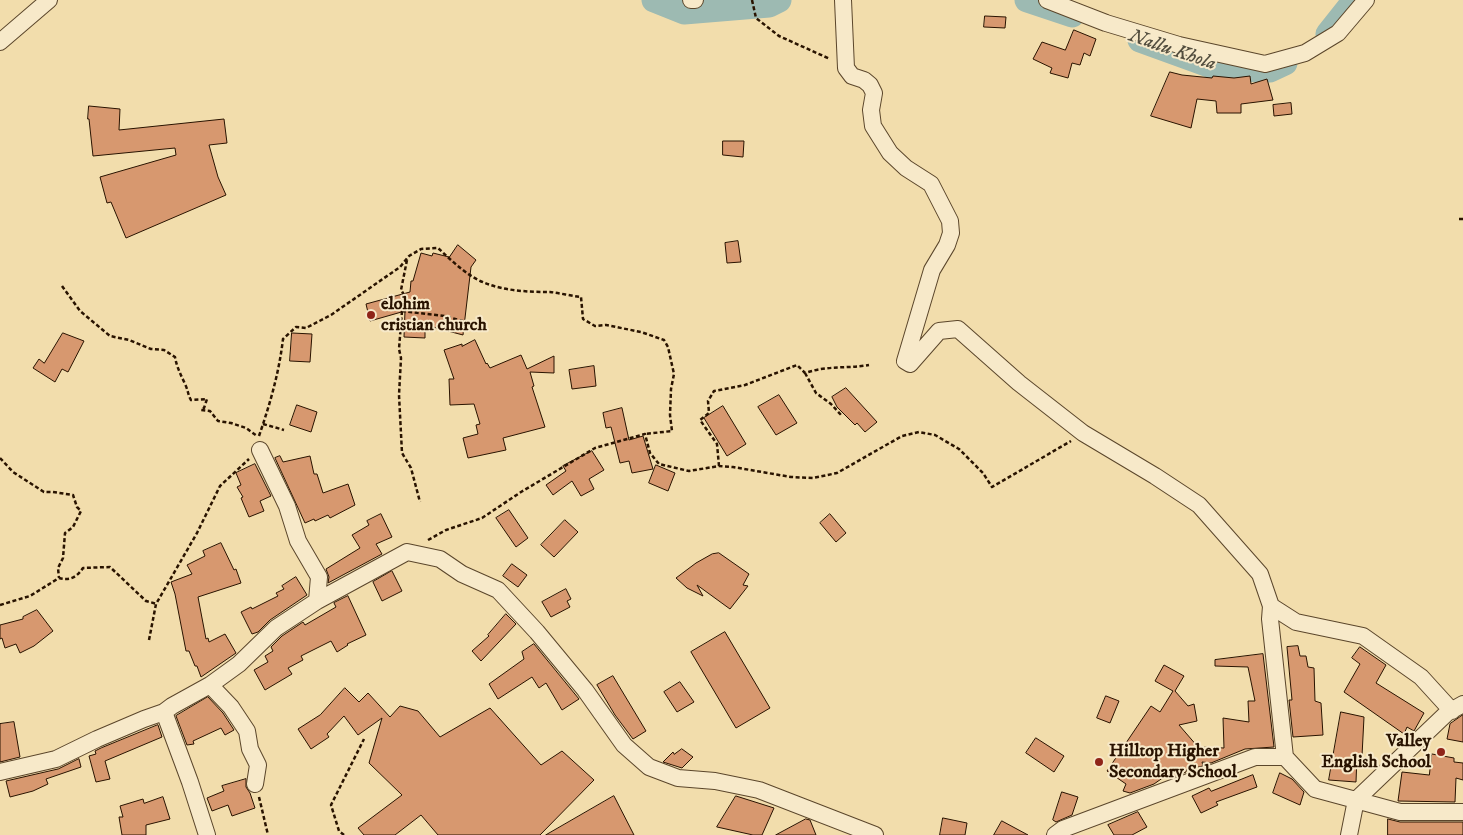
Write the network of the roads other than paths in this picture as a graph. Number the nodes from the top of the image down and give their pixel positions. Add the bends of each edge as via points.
1 (49, 0) edge
2 (843, 0) edge
3 (1047, 0) edge
4 (1366, 0) edge
5 (0, 42) edge
6 (259, 444) road end
7 (317, 601) junction
8 (1271, 606) junction
9 (210, 685) junction
10 (1458, 708) edge
11 (164, 712) junction
12 (1285, 757) junction
13 (0, 772) edge
14 (255, 784) road end
15 (1356, 800) junction
16 (1463, 812) edge
17 (206, 835) edge
18 (875, 835) edge
19 (1055, 835) edge
20 (1349, 835) edge

1 - 5 street
2 - 8 street via 846,68 852,76 870,85 874,93 873,126 890,153 931,184 950,221 951,234 932,270 905,361 910,364 939,330 958,329 1083,433 1199,505 1260,574
3 - 4 street via 1106,23 1170,42 1266,64 1305,53 1338,33
6 - 7 street via 287,506 298,541 318,577
7 - 9 street via 276,628 239,664
7 - 18 street via 407,552 440,559 462,574 498,590 585,690 624,745 649,767 678,778 759,790
8 - 10 street via 1296,622 1363,636
8 - 12 street
9 - 11 street
9 - 14 street via 248,732 250,750 258,765
10 - 15 street via 1447,713
11 - 13 street via 97,738 56,759
11 - 17 street
12 - 15 street via 1316,789
12 - 19 street via 1255,757
15 - 16 street via 1400,812
15 - 20 street

